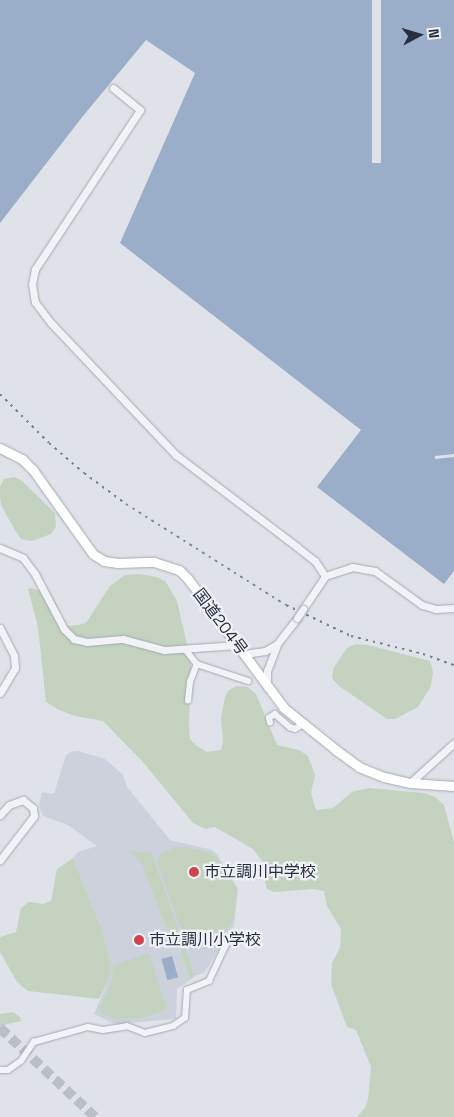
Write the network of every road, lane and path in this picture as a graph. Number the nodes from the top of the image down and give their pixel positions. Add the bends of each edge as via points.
1 (113, 88) dead end
2 (0, 448) edge
3 (0, 548) edge
4 (325, 576) junction
5 (454, 608) edge
6 (0, 628) edge
7 (277, 644) junction
8 (238, 645) junction
9 (186, 650) junction
10 (244, 654) junction
11 (197, 664) junction
12 (248, 681) dead end
13 (268, 688) junction
14 (0, 693) edge
15 (188, 701) dead end
16 (270, 724) dead end
17 (302, 725) junction
18 (454, 743) edge
19 (410, 783) junction
20 (454, 786) edge
21 (0, 815) edge
22 (0, 860) edge
23 (233, 936) dead end
24 (0, 1070) edge

1 - 4 street via 140,110 35,269 32,284 35,302 176,455 309,556
2 - 8 highway, 国道204号 via 33,470 93,554 118,564 154,562 179,570
3 - 9 street via 23,558 64,629 74,639 87,642 123,639 152,648
4 - 5 street via 352,567 366,568 422,605 436,609
4 - 7 street, bridge
6 - 14 street via 14,656 15,668
7 - 10 street via 265,651
7 - 13 street via 268,671
8 - 9 street
8 - 10 highway, 国道204号
9 - 11 street
10 - 13 highway, 国道204号
11 - 12 street
11 - 15 street via 190,682
13 - 17 highway, 国道204号
16 - 17 street via 269,718 274,714 295,729
17 - 19 highway, 国道204号 via 359,767
18 - 19 street
19 - 20 highway, 国道204号
21 - 22 street via 9,805 23,800 33,808 34,816
23 - 24 street via 208,981 186,990 186,1018 174,1026 145,1033 127,1026 104,1030 88,1027 34,1042 21,1061 8,1070

